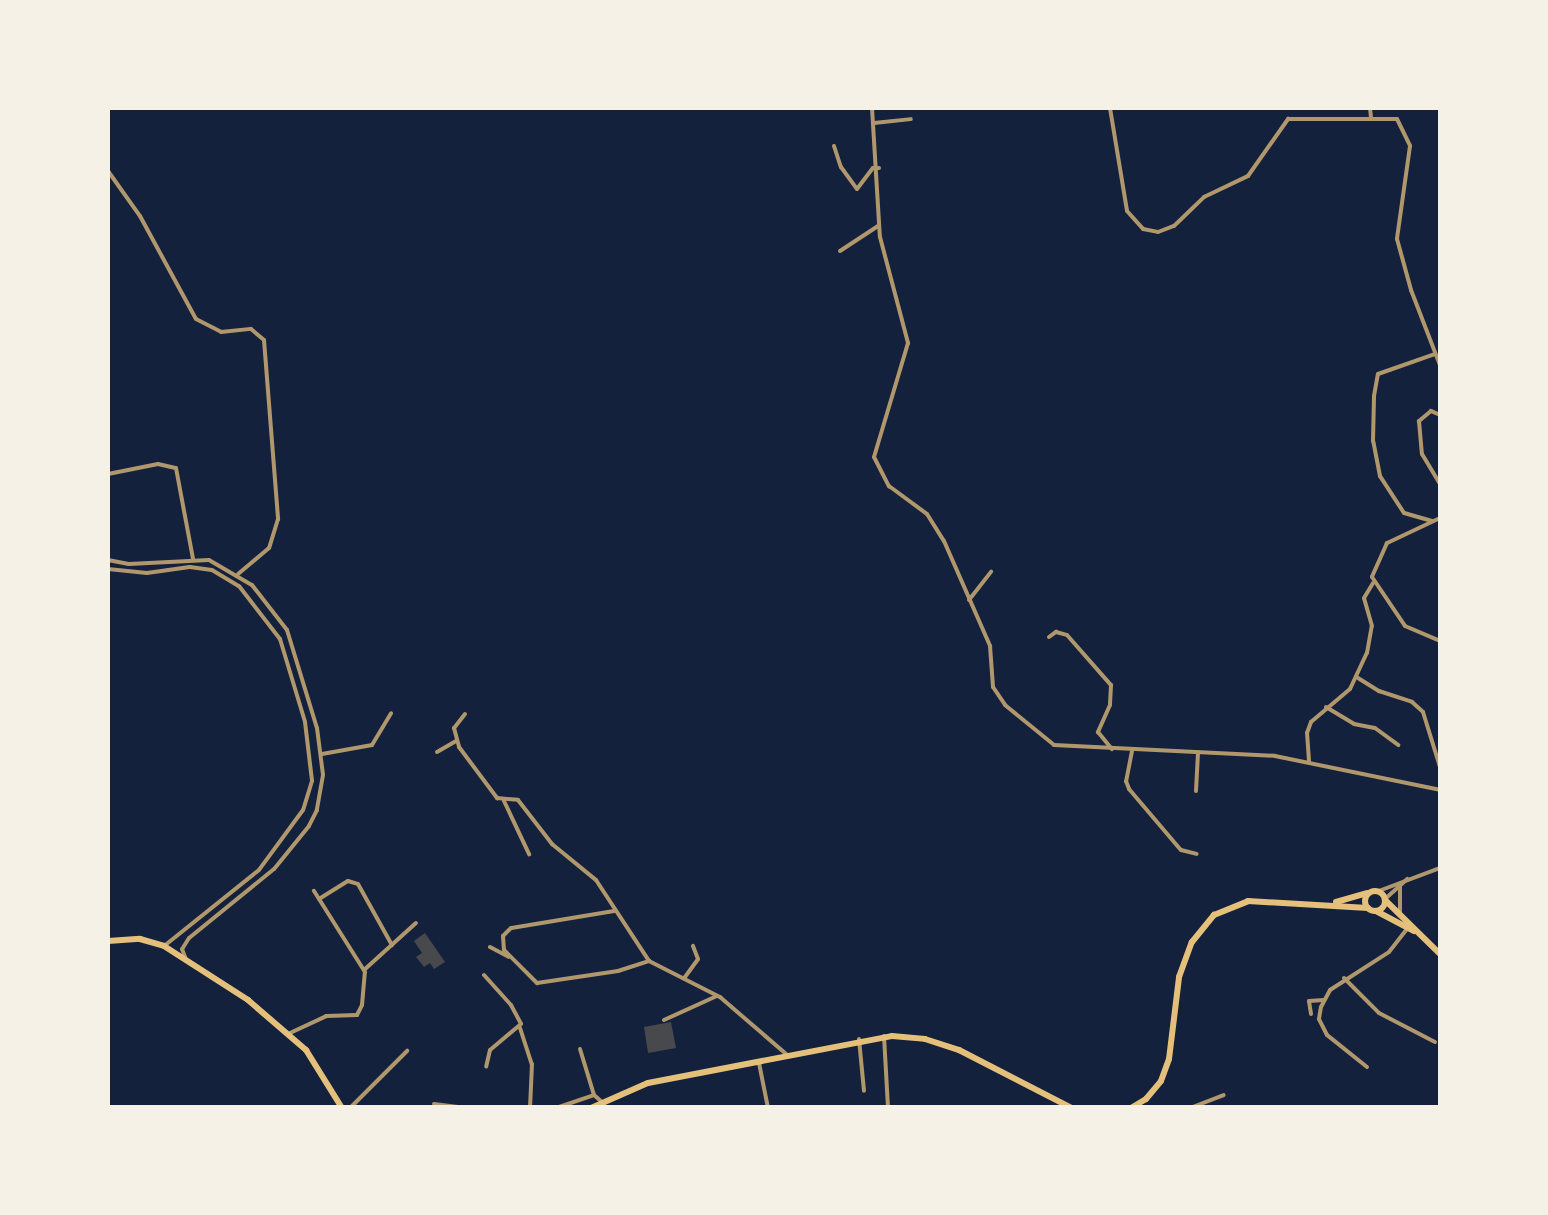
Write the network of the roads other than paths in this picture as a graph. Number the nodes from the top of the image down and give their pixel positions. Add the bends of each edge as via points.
1 (872, 108) edge
2 (1110, 108) edge
3 (1370, 108) edge
4 (1398, 108) edge
5 (1371, 118) junction
6 (1397, 119) junction
7 (911, 120) dead end
8 (874, 123) junction
9 (834, 146) dead end
10 (879, 168) junction
11 (108, 171) edge
12 (880, 225) junction
13 (840, 251) dead end
14 (1436, 354) junction
15 (1440, 366) edge
16 (1440, 415) edge
17 (108, 474) edge
18 (1440, 484) edge
19 (1440, 518) edge
20 (1432, 521) junction
21 (193, 559) junction
22 (108, 560) edge
23 (108, 569) edge
24 (991, 572) dead end
25 (238, 574) junction
26 (228, 580) junction
27 (1373, 584) junction
28 (970, 600) junction
29 (1050, 637) dead end
30 (1440, 642) edge
31 (1358, 678) junction
32 (1326, 708) junction
33 (390, 713) dead end
34 (466, 714) dead end
35 (456, 741) junction
36 (1398, 744) dead end
37 (1112, 749) junction
38 (1132, 751) junction
39 (438, 752) dead end
40 (322, 754) junction
41 (1198, 754) junction
42 (1309, 761) junction
43 (1440, 766) edge
44 (1440, 790) edge
45 (1196, 792) dead end
46 (504, 801) junction
47 (528, 854) dead end
48 (1197, 854) dead end
49 (1440, 868) edge
50 (1408, 879) junction
51 (1400, 887) junction
52 (314, 890) dead end
53 (1373, 892) junction
54 (319, 899) junction
55 (1385, 900) junction
56 (1330, 904) junction
57 (614, 910) junction
58 (1372, 910) junction
59 (1401, 916) junction
60 (416, 923) dead end
61 (1411, 928) junction
62 (108, 941) edge
63 (392, 944) junction
64 (164, 946) junction
65 (693, 946) dead end
66 (490, 947) dead end
67 (1440, 954) edge
68 (509, 957) junction
69 (187, 961) junction
70 (649, 962) junction
71 (364, 970) junction
72 (484, 975) dead end
73 (685, 977) junction
74 (1344, 978) junction
75 (717, 996) junction
76 (1324, 1000) junction
77 (1310, 1014) dead end
78 (664, 1020) dead end
79 (520, 1028) junction
80 (290, 1033) junction
81 (884, 1036) junction
82 (859, 1039) junction
83 (1436, 1042) dead end
84 (580, 1048) dead end
85 (407, 1051) dead end
86 (786, 1054) junction
87 (759, 1060) junction
88 (486, 1067) dead end
89 (1367, 1067) dead end
90 (864, 1092) dead end
91 (1224, 1095) dead end
92 (598, 1098) junction
93 (434, 1104) dead end
94 (341, 1107) edge
95 (350, 1108) edge
96 (466, 1108) edge
97 (525, 1108) edge
98 (556, 1108) edge
99 (592, 1108) edge
100 (768, 1108) edge
101 (888, 1108) edge
102 (1072, 1108) edge
103 (1130, 1108) edge
104 (1190, 1108) edge

1 - 8 street
2 - 5 street via 1127,212 1143,229 1158,232 1204,197 1248,176 1288,119
3 - 5 street
4 - 6 street
5 - 6 street
6 - 14 street via 1410,146 1397,239
7 - 8 street
8 - 10 street
9 - 10 street via 857,188
10 - 12 street
11 - 25 street via 196,319 220,332 251,329 264,340 278,519 269,548
12 - 13 street
12 - 28 street via 908,342 874,457 890,486 934,524
14 - 15 street
14 - 20 street via 1378,374 1374,396 1380,476 1404,513
16 - 18 street via 1431,411 1419,421 1422,454
17 - 21 street via 158,464 176,468
19 - 20 street
20 - 27 street via 1387,543
21 - 22 street
21 - 25 street
23 - 26 street via 212,570
24 - 28 street
25 - 26 street
25 - 40 street via 287,630
26 - 64 street via 280,639 305,722 312,781 303,810 259,870
27 - 30 street via 1404,626
27 - 31 street via 1364,598 1372,638
28 - 37 street via 993,656 993,686 1006,705 1047,742
29 - 37 street via 1067,635 1111,685 1098,732
31 - 32 street
31 - 43 street via 1416,705
32 - 36 street
32 - 42 street via 1308,727
33 - 40 street via 372,745
34 - 35 street via 454,728
35 - 39 street
35 - 46 street
37 - 38 street
38 - 41 street
38 - 48 street via 1129,789 1181,850
40 - 69 street via 322,789 309,826 274,869 184,943
41 - 42 street
41 - 45 street
42 - 44 street
46 - 47 street
46 - 57 street via 518,800 552,844 596,880
49 - 50 street
50 - 51 street
50 - 53 street
51 - 55 street
51 - 59 street
52 - 54 street
53 - 55 highway
53 - 56 highway
53 - 58 highway via 1365,900
54 - 63 street via 348,881 358,884
54 - 71 street
55 - 58 highway
55 - 59 highway
56 - 58 highway
56 - 103 highway via 1248,901 1202,927 1179,977 1162,1081
57 - 68 street via 511,928 503,936
57 - 70 street
58 - 61 highway
59 - 61 highway
60 - 63 street
61 - 67 highway
61 - 74 street via 1389,952
62 - 64 highway
63 - 71 street
64 - 69 highway
65 - 73 street via 698,959
66 - 68 street
68 - 70 street via 538,983
69 - 80 highway
70 - 73 street
71 - 80 street via 359,1014 326,1016
72 - 79 street via 512,1005
73 - 75 street
74 - 76 street
74 - 83 street via 1379,1013
75 - 78 street
75 - 86 street
76 - 77 street via 1308,1001
76 - 89 street via 1319,1019 1326,1035
79 - 88 street via 497,1042
79 - 97 street via 532,1064
80 - 94 highway
81 - 82 highway
81 - 101 street
81 - 102 highway via 924,1038 959,1050
82 - 86 highway
82 - 90 street
84 - 92 street
85 - 95 street
86 - 87 highway
87 - 92 highway
87 - 100 street
91 - 104 street
92 - 98 street
92 - 99 highway
93 - 96 street

